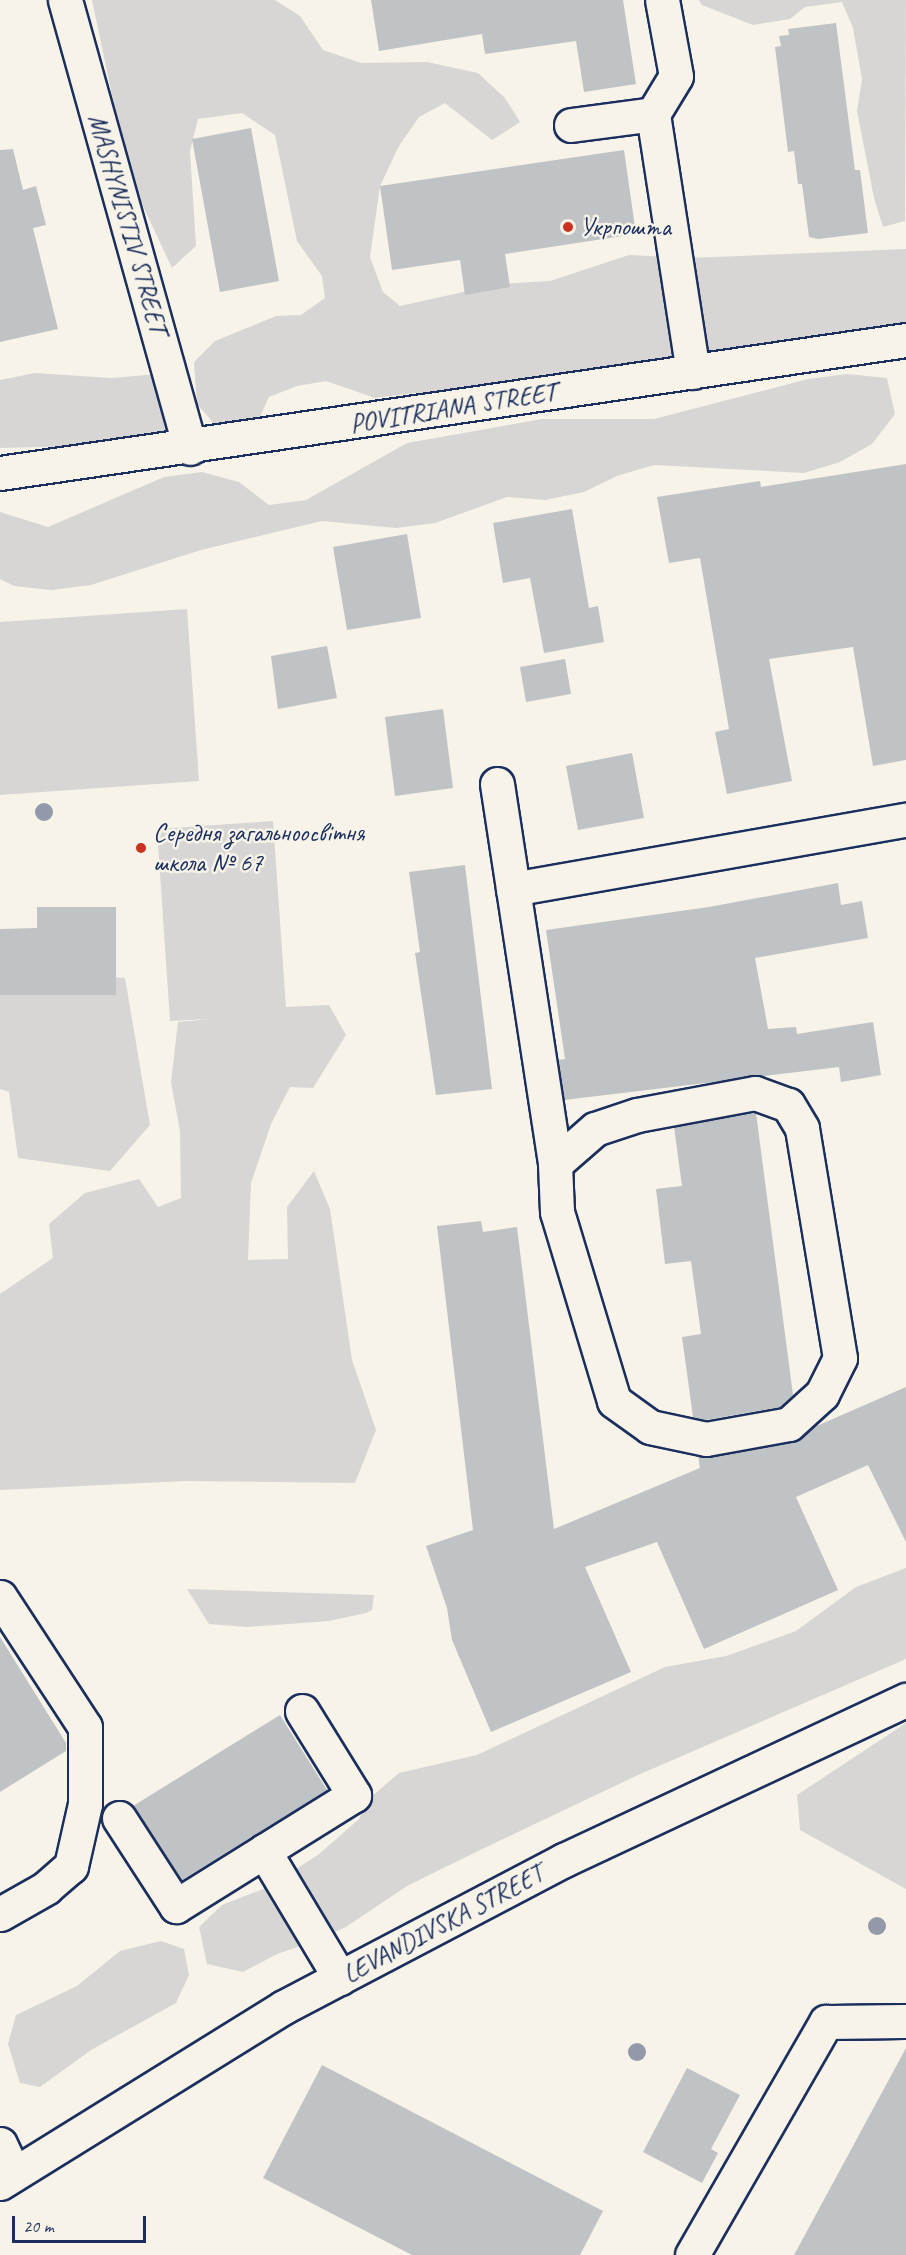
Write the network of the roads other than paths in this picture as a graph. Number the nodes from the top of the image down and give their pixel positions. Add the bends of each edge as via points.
1 (65, 0) edge
2 (662, 0) edge
3 (653, 114) junction
4 (571, 125) dead end
5 (906, 340) edge
6 (693, 372) junction
7 (190, 448) junction
8 (0, 473) edge
9 (497, 784) dead end
10 (906, 820) edge
11 (513, 890) junction
12 (555, 1164) junction
13 (0, 1597) edge
14 (906, 1700) edge
15 (302, 1711) dead end
16 (120, 1818) dead end
17 (264, 1851) junction
18 (0, 1914) edge
19 (340, 1978) junction
20 (906, 2021) edge
21 (0, 2144) edge
22 (7, 2178) edge
23 (692, 2255) edge

1 - 7 street, MASHYNISTIV STREET
2 - 3 street via 676,76
3 - 4 street
3 - 6 street
5 - 6 street, POVITRIANA STREET
6 - 7 street, POVITRIANA STREET
7 - 8 street, POVITRIANA STREET
9 - 11 street
10 - 11 street
11 - 12 street
12 - 12 street via 557,1212 614,1401 651,1427 706,1439 789,1424 822,1394 840,1358 802,1128 788,1105 754,1093 637,1115 595,1129
13 - 18 street via 86,1727 85,1804 71,1866 46,1888
14 - 19 street, LEVANDIVSKA STREET via 564,1860
15 - 17 street via 354,1795
16 - 17 street via 176,1906
17 - 19 street
19 - 22 street, LEVANDIVSKA STREET via 284,2007
20 - 23 street via 826,2022
21 - 22 street

